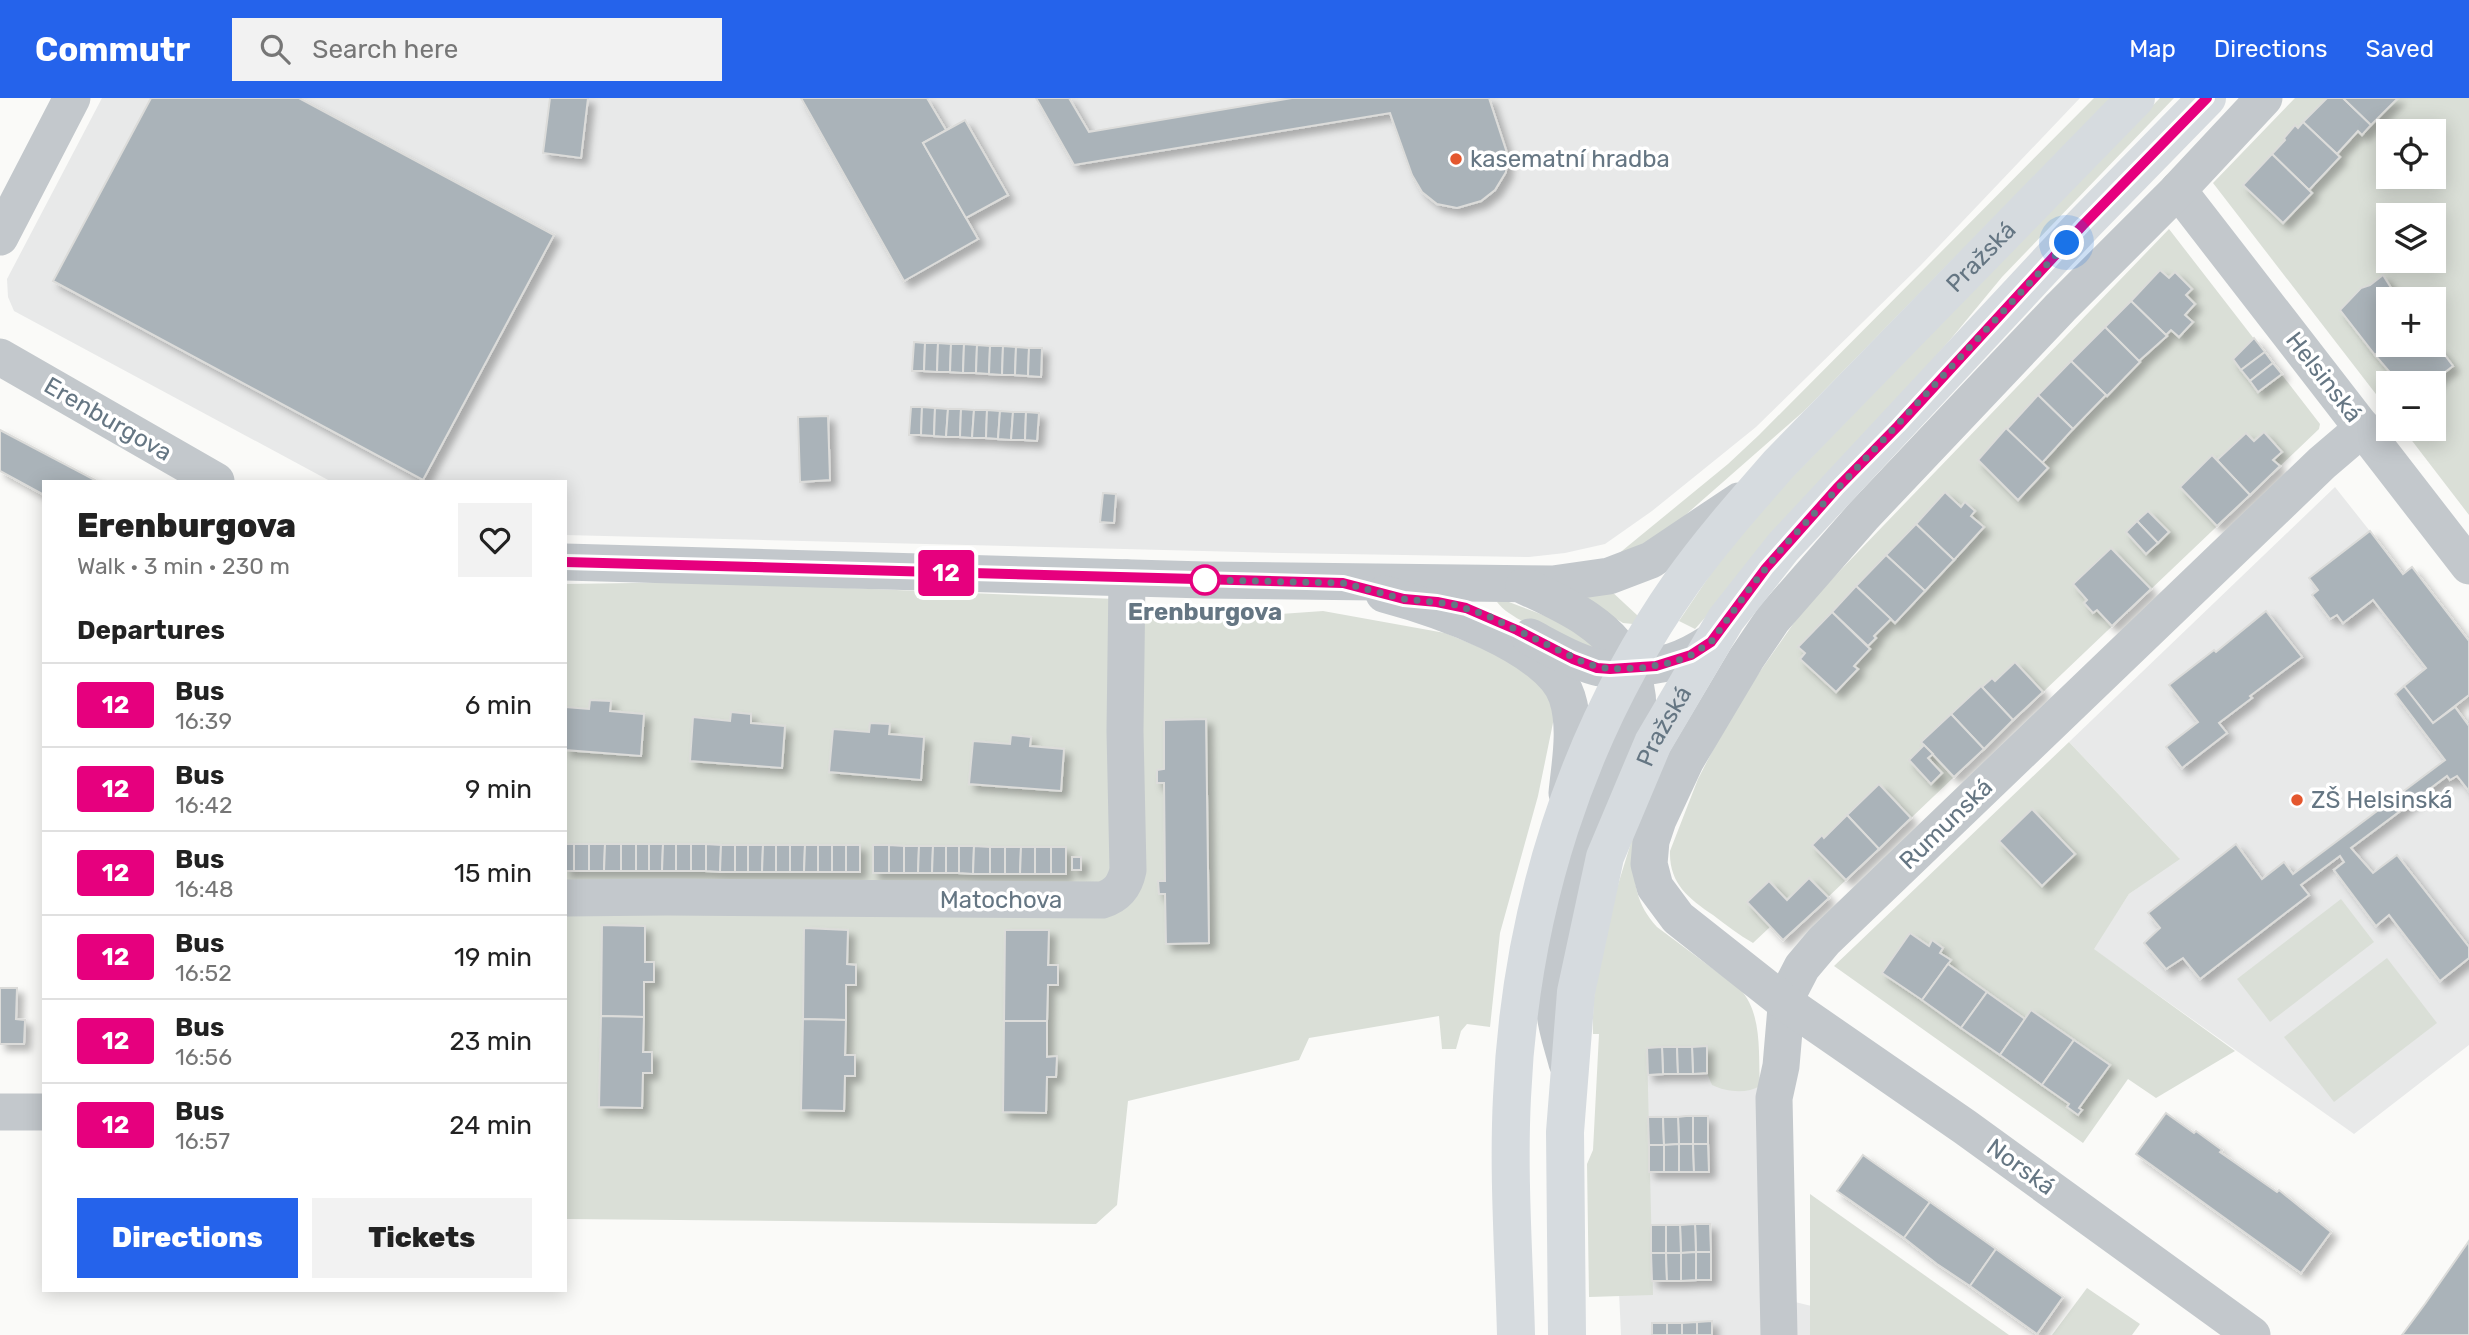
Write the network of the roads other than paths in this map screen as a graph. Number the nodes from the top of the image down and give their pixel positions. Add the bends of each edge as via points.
1 (72, 98) edge
2 (2136, 98) edge
3 (2207, 98) edge
4 (2264, 98) edge
5 (2178, 190) junction
6 (0, 237) edge
7 (0, 357) edge
8 (2363, 428) junction
9 (214, 480) edge
10 (1760, 486) junction
11 (567, 562) edge
12 (2469, 566) edge
13 (1127, 578) junction
14 (1343, 583) junction
15 (1520, 584) junction
16 (1404, 599) junction
17 (1711, 642) junction
18 (1630, 668) junction
19 (1566, 804) junction
20 (567, 898) edge
21 (1787, 1004) junction
22 (1568, 1069) junction
23 (0, 1112) edge
24 (42, 1112) edge
25 (1516, 1335) edge
26 (1567, 1335) edge
27 (1779, 1335) edge
28 (2252, 1335) edge

1 - 6 street
2 - 10 main road, Pražská
3 - 17 main road, Pražská via 1810,517
4 - 5 street, Pražská
5 - 8 street, Helsinská
5 - 21 street, Pražská via 1814,569 1746,659 1675,784 1651,841 1649,864 1655,887 1678,918
7 - 9 street, Erenburgova
8 - 12 street, Helsinská
8 - 21 street, Rumunská via 1824,941 1795,977
10 - 15 street via 1663,554 1629,570 1579,580
10 - 18 main road, Pražská via 1680,585
11 - 13 street
13 - 14 street
13 - 20 street, Matochova via 1128,870 1112,897
14 - 15 street
14 - 16 street
15 - 18 street via 1595,626 1614,643
16 - 18 street via 1466,608 1587,664
16 - 19 street via 1472,625 1540,661 1557,678 1572,720
17 - 18 street via 1674,662
17 - 22 main road, Pražská via 1653,743 1605,858 1576,992
18 - 19 main road, Pražská via 1585,754
18 - 22 street via 1637,722 1587,849 1555,990 1555,1014
19 - 25 main road, Pražská via 1535,917 1517,1019 1511,1155
21 - 27 street, Rumunská via 1773,1098
21 - 28 street, Norská
22 - 26 main road, Pražská
23 - 24 street

